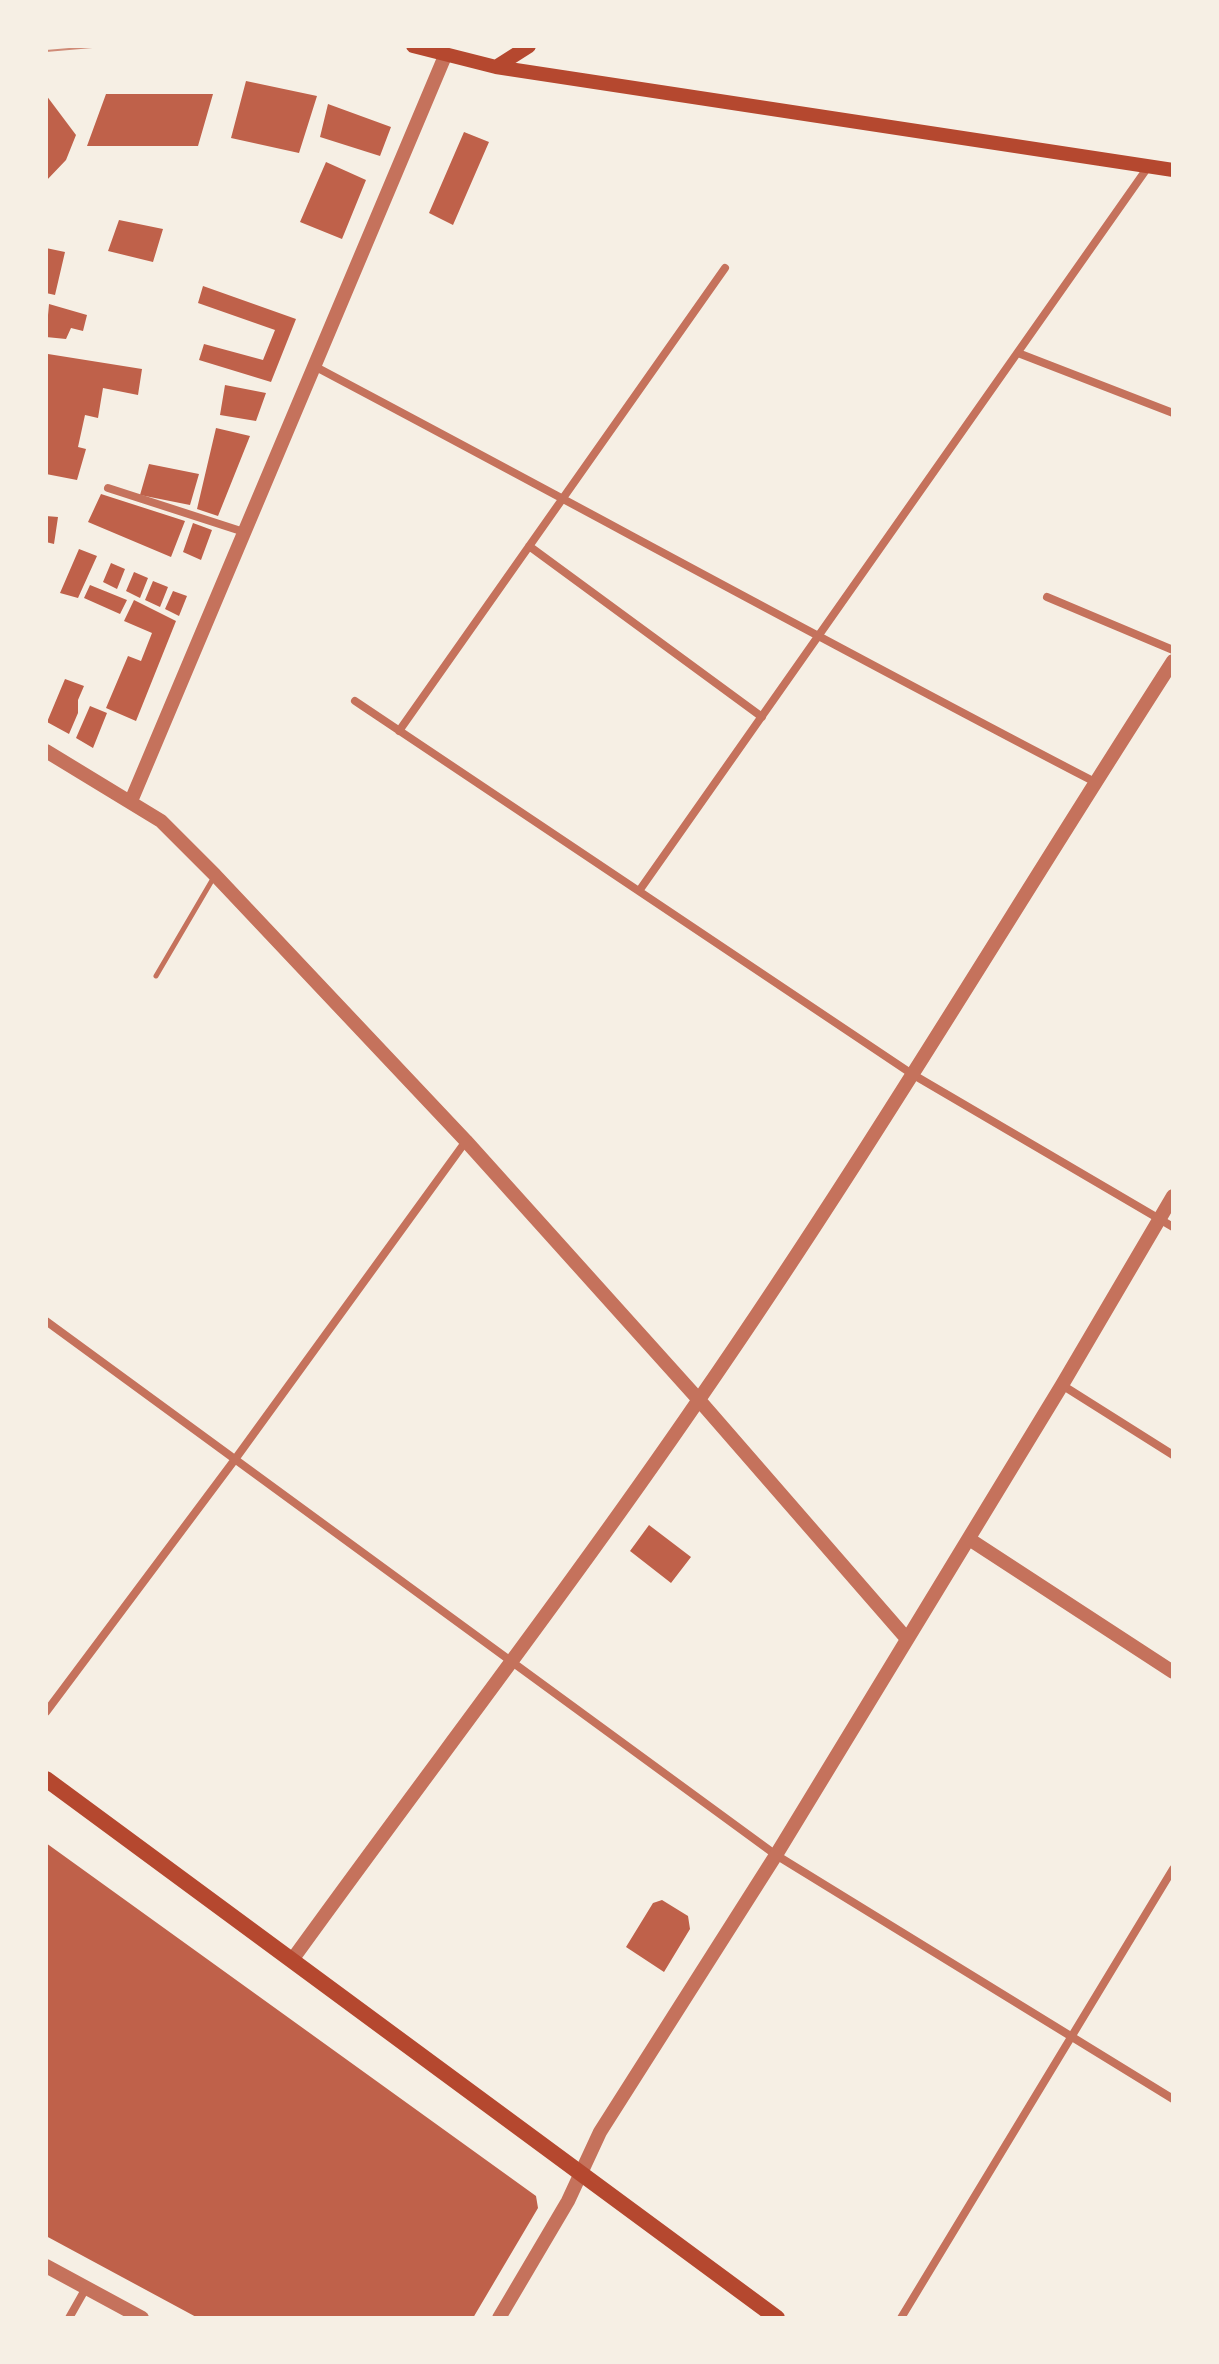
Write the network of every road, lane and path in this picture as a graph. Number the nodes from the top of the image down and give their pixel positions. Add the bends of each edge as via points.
1 (413, 46) edge
2 (529, 46) edge
3 (445, 56) junction
4 (496, 67) junction
5 (1148, 167) junction
6 (1173, 170) edge
7 (725, 268) dead end
8 (1018, 353) junction
9 (314, 366) junction
10 (1173, 413) edge
11 (108, 488) dead end
12 (563, 497) junction
13 (244, 532) junction
14 (529, 546) junction
15 (1047, 597) dead end
16 (818, 637) junction
17 (1173, 650) edge
18 (1173, 661) edge
19 (355, 701) dead end
20 (762, 717) junction
21 (399, 731) junction
22 (46, 751) edge
23 (1095, 782) junction
24 (131, 801) junction
25 (215, 875) junction
26 (639, 891) junction
27 (156, 976) dead end
28 (912, 1074) junction
29 (466, 1141) junction
30 (1173, 1196) edge
31 (1159, 1219) junction
32 (1173, 1227) edge
33 (46, 1321) edge
34 (1062, 1385) junction
35 (699, 1400) junction
36 (1173, 1455) edge
37 (236, 1458) junction
38 (969, 1539) junction
39 (907, 1639) junction
40 (511, 1663) junction
41 (1173, 1672) edge
42 (46, 1712) edge
43 (46, 1779) edge
44 (776, 1855) junction
45 (1173, 1869) edge
46 (292, 1960) junction
47 (1070, 2037) junction
48 (1173, 2099) edge
49 (579, 2173) junction
50 (46, 2266) edge
51 (86, 2288) junction
52 (69, 2318) edge
53 (142, 2318) edge
54 (499, 2318) edge
55 (777, 2318) edge
56 (901, 2318) edge

1 - 3 main road
2 - 4 main road
3 - 4 main road
3 - 9 street
4 - 5 main road
5 - 6 main road
5 - 8 street
7 - 12 street
8 - 10 street
8 - 16 street
9 - 12 street
9 - 13 street
11 - 13 street
12 - 14 street
12 - 16 street
13 - 24 street
14 - 20 street
14 - 21 street
15 - 17 street
16 - 20 street
16 - 23 street
18 - 23 street
19 - 21 street
20 - 26 street
21 - 26 street
22 - 24 street
23 - 28 street
24 - 25 street via 161,821
25 - 27 lane
25 - 29 street
26 - 28 street
28 - 31 street
28 - 35 street
29 - 35 street
29 - 37 street
30 - 31 street
31 - 32 street
31 - 34 street
33 - 37 street
34 - 36 street
34 - 38 street
35 - 39 street
35 - 40 street
37 - 40 street
37 - 42 street
38 - 39 street
38 - 41 street
39 - 44 street
40 - 44 street
40 - 46 street
43 - 46 main road
44 - 47 street
44 - 49 street
45 - 47 street
46 - 49 main road
47 - 48 street
47 - 56 street
49 - 54 street
49 - 55 main road
50 - 51 street
51 - 52 street
51 - 53 street

